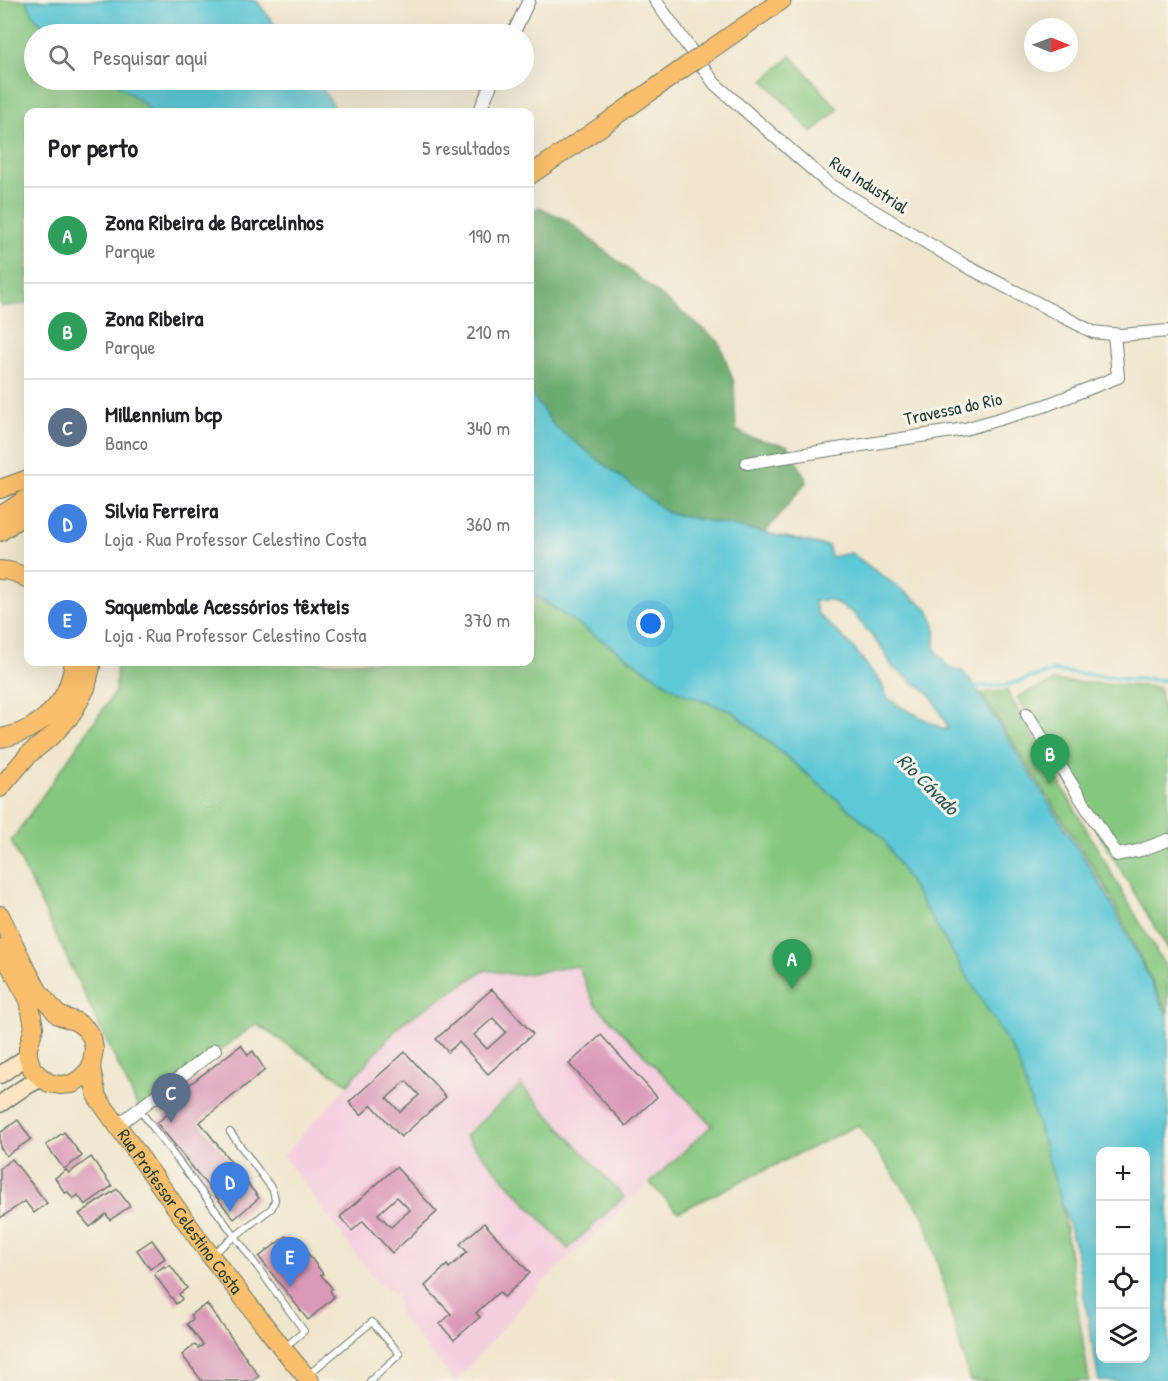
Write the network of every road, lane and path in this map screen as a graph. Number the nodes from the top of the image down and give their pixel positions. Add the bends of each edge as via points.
1 (529, 0) edge
2 (655, 0) edge
3 (765, 0) edge
4 (782, 0) edge
5 (518, 24) edge
6 (705, 47) junction
7 (489, 90) edge
8 (481, 108) edge
9 (602, 120) junction
10 (534, 160) edge
11 (534, 172) edge
12 (1168, 331) edge
13 (1114, 334) junction
14 (747, 463) dead end
15 (24, 480) edge
16 (0, 489) edge
17 (24, 501) edge
18 (24, 515) edge
19 (0, 516) edge
20 (0, 531) edge
21 (0, 570) edge
22 (24, 577) edge
23 (73, 666) edge
24 (91, 666) edge
25 (1027, 714) dead end
26 (0, 738) edge
27 (0, 788) edge
28 (1168, 840) edge
29 (0, 915) edge
30 (0, 948) edge
31 (58, 1015) junction
32 (34, 1027) junction
33 (215, 1050) dead end
34 (28, 1056) junction
35 (91, 1068) junction
36 (0, 1075) edge
37 (42, 1078) junction
38 (72, 1084) junction
39 (96, 1097) junction
40 (0, 1104) edge
41 (139, 1109) junction
42 (117, 1126) junction
43 (230, 1132) dead end
44 (235, 1236) junction
45 (210, 1255) junction
46 (283, 1349) junction
47 (308, 1379) edge
48 (370, 1381) edge

1 - 5 street
2 - 13 street, Rua Industrial via 715,84 829,184 974,270 1093,332
3 - 6 main road
4 - 6 main road
6 - 9 main road
7 - 8 street
9 - 10 main road
9 - 11 main road
12 - 13 street, Rua Industrial
13 - 14 street, Travessa do Rio via 1118,377 1044,406 965,429
15 - 16 main road
17 - 19 main road
18 - 20 main road
21 - 22 main road
23 - 26 main road via 60,703 47,716 12,737
24 - 27 main road via 86,688 72,714
25 - 28 street via 1117,855
29 - 31 main road via 39,992
30 - 32 main road via 29,1000
31 - 32 main road
31 - 35 main road via 78,1022 92,1038
32 - 34 main road
33 - 41 street
34 - 36 main road
34 - 37 main road via 32,1069
35 - 38 main road
35 - 39 main road, Rua Professor Celestino Costa
37 - 38 main road via 49,1083
37 - 40 main road
38 - 39 main road
39 - 42 main road, Rua Professor Celestino Costa
41 - 42 street
41 - 44 lane, Rua Professor Celestino Costa
42 - 45 main road, Rua Professor Celestino Costa
43 - 44 lane via 275,1195 272,1208
44 - 45 lane
44 - 46 lane, Rua Professor Celestino Costa via 304,1331
45 - 46 main road, Rua Professor Celestino Costa
46 - 47 main road, Rua Professor Celestino Costa
47 - 48 lane via 372,1322 400,1354

